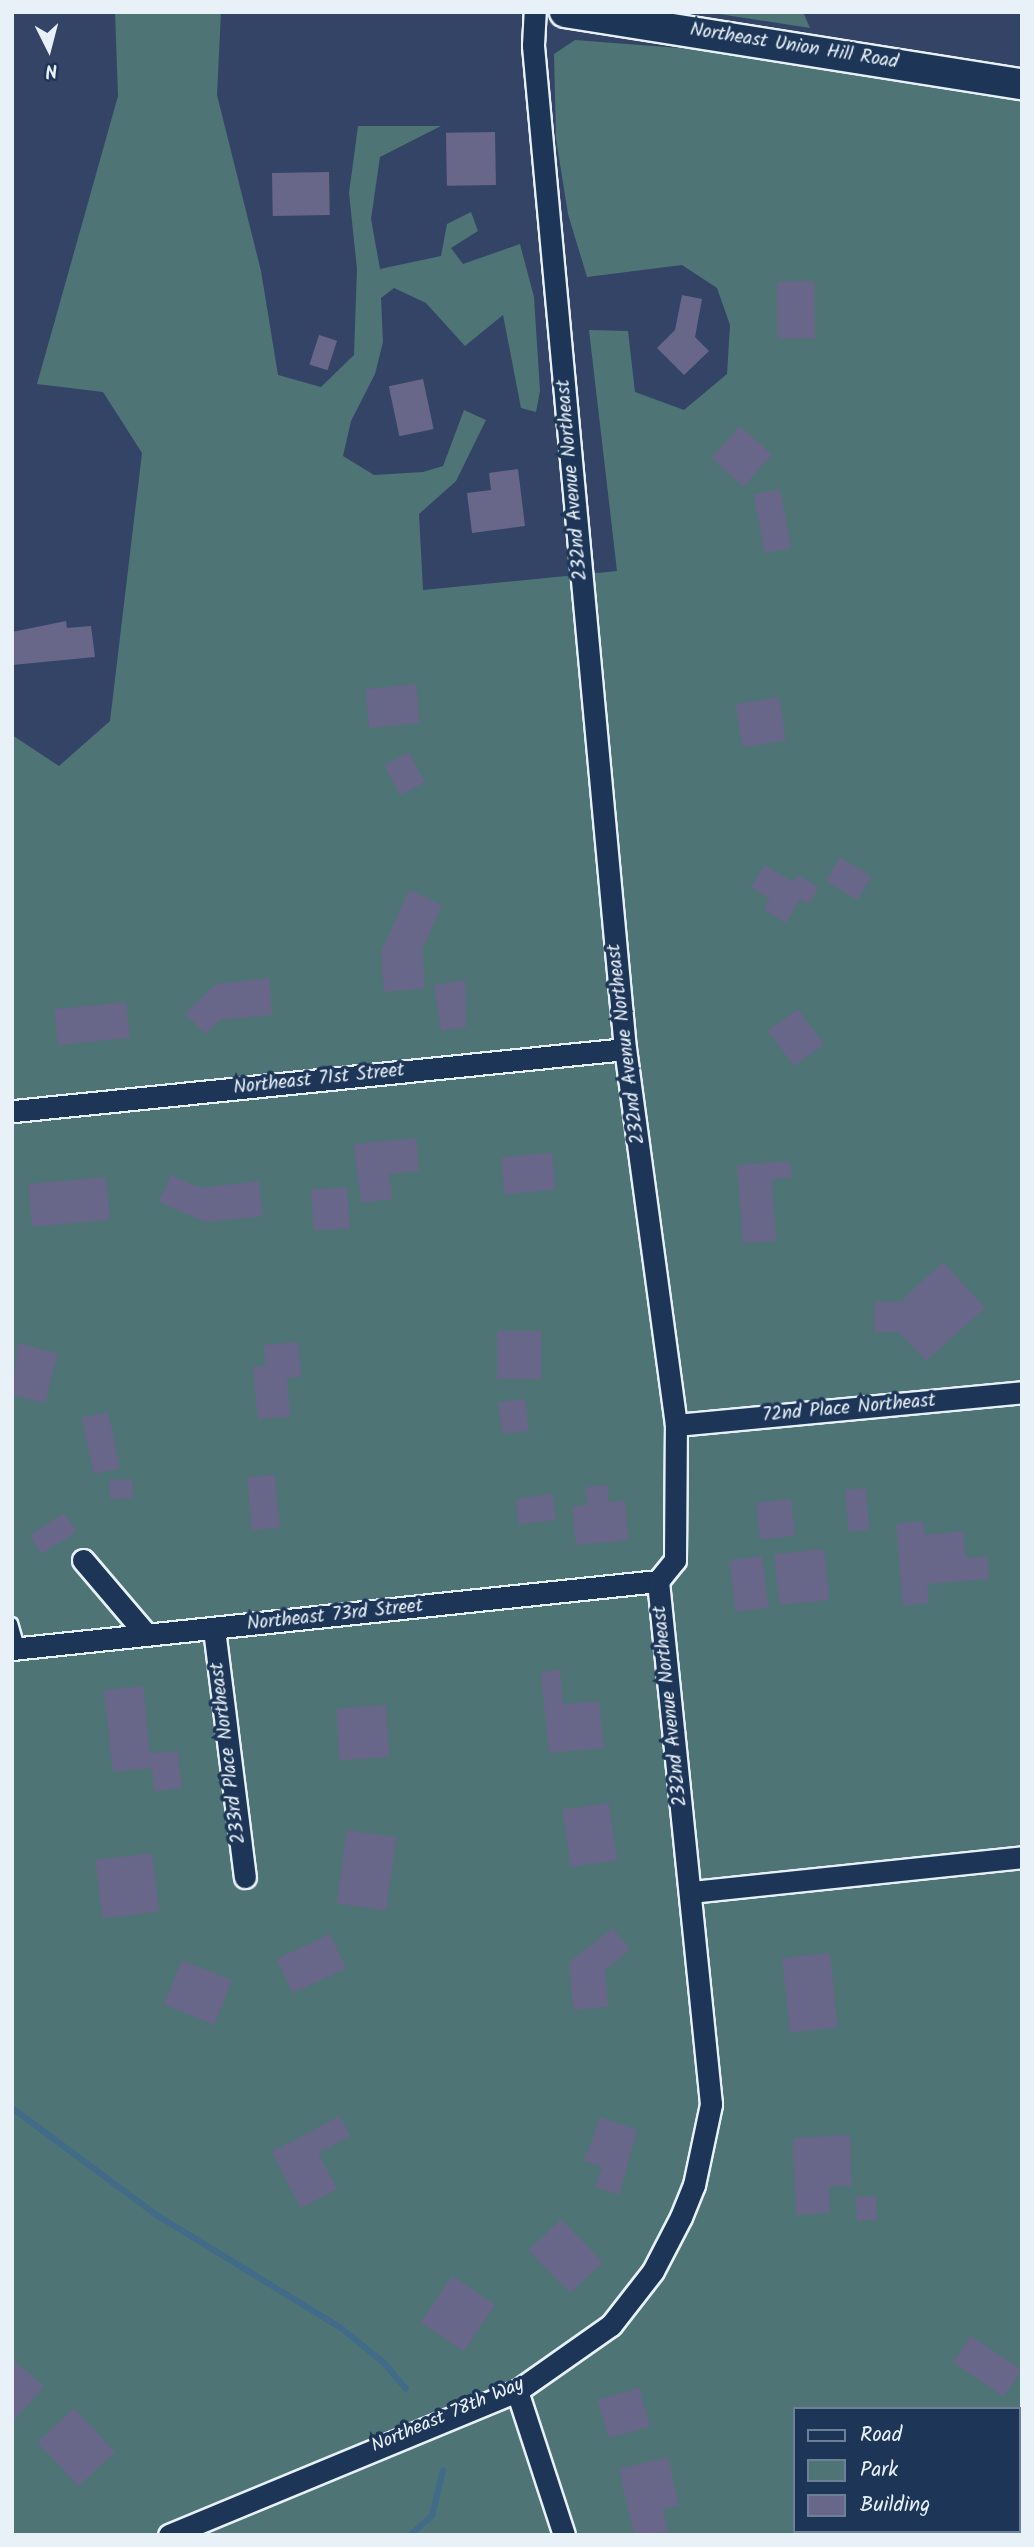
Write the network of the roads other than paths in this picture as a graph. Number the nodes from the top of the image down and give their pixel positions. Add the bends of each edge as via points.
1 (535, 12) edge
2 (565, 12) edge
3 (1022, 84) edge
4 (625, 1049) junction
5 (14, 1111) edge
6 (1022, 1392) edge
7 (676, 1425) junction
8 (83, 1559) dead end
9 (658, 1581) junction
10 (12, 1623) edge
11 (214, 1629) junction
12 (146, 1634) junction
13 (16, 1649) edge
14 (1022, 1857) edge
15 (245, 1877) dead end
16 (691, 1892) junction
17 (710, 2068) joint
18 (517, 2391) junction
19 (169, 2535) edge
20 (565, 2535) edge

1 - 4 street, 232nd Avenue Northeast via 533,45
2 - 3 street, Northeast Union Hill Road
4 - 5 street, Northeast 71st Street
4 - 7 street, 232nd Avenue Northeast
6 - 7 street, 72nd Place Northeast
7 - 9 street, 232nd Avenue Northeast via 675,1560
8 - 12 street
9 - 11 street, Northeast 73rd Street
9 - 16 street, 232nd Avenue Northeast
10 - 13 lane
11 - 12 street, Northeast 73rd Street
11 - 15 street, 233rd Place Northeast
12 - 13 street, Northeast 73rd Street
14 - 16 street
16 - 17 street, 232nd Avenue Northeast
17 - 18 street, Northeast 78th Way via 711,2104 694,2185 653,2272 611,2325
18 - 19 street, Northeast 78th Way
18 - 20 street

